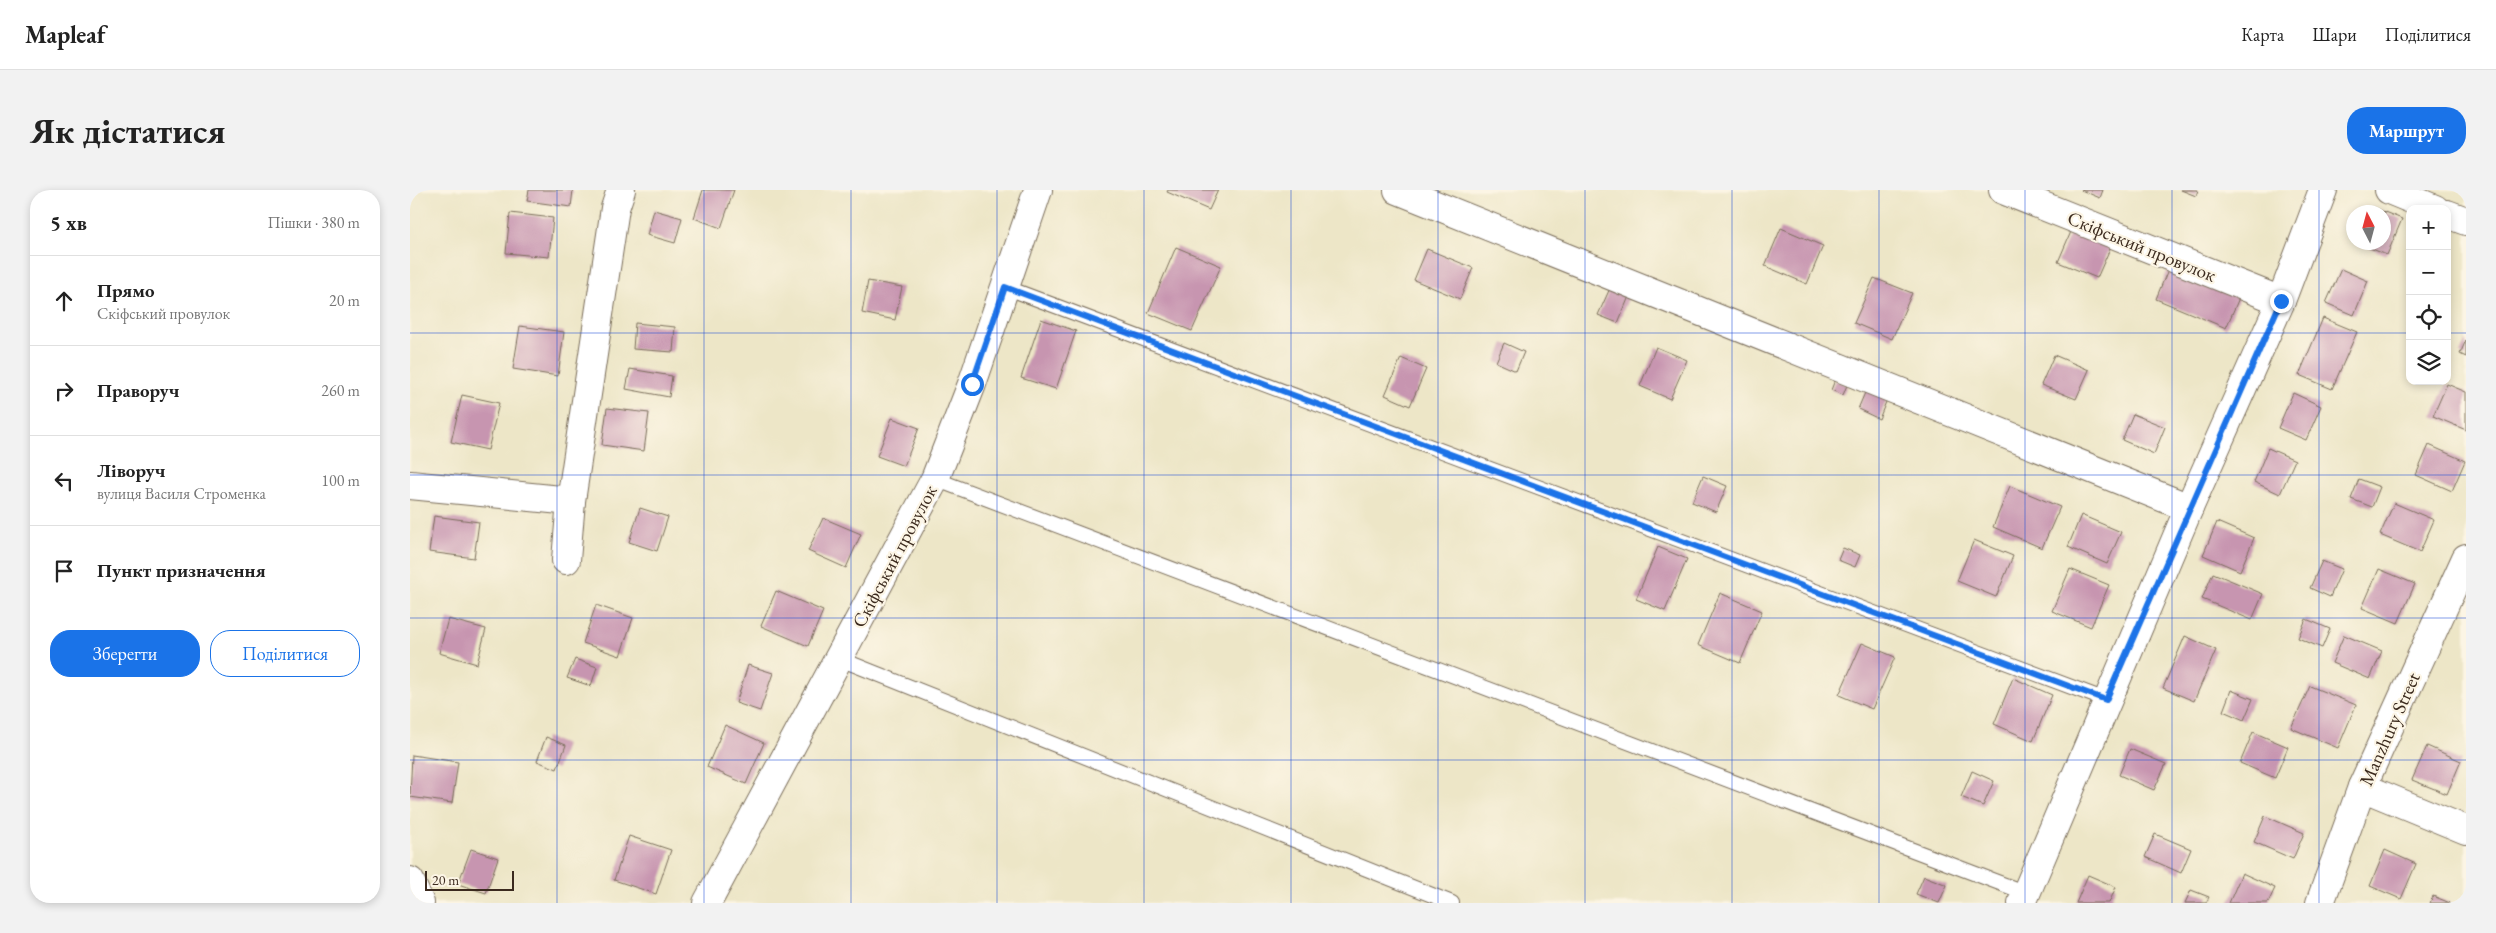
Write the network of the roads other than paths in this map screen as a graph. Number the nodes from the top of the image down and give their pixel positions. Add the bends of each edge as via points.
1 (621, 190) edge
2 (1038, 190) edge
3 (1398, 190) edge
4 (2003, 190) edge
5 (2323, 190) edge
6 (2389, 190) edge
7 (2425, 205) edge
8 (2451, 215) edge
9 (2466, 221) edge
10 (1005, 287) junction
11 (2281, 301) junction
12 (935, 480) junction
13 (410, 485) edge
14 (571, 501) junction
15 (2189, 508) junction
16 (2466, 558) edge
17 (566, 560) dead end
18 (840, 659) junction
19 (2106, 700) junction
20 (2362, 787) junction
21 (2466, 830) edge
22 (410, 881) edge
23 (2024, 898) edge
24 (420, 903) edge
25 (707, 903) edge
26 (1452, 903) edge
27 (2320, 903) edge

1 - 14 street via 615,208
2 - 10 street, Скіфський провулок
3 - 15 street
4 - 11 street, Скіфський провулок
5 - 11 street
6 - 7 street
8 - 9 street
10 - 12 street, Скіфський провулок
10 - 19 lane
11 - 15 street
12 - 18 street, Скіфський провулок
12 - 23 lane
13 - 14 street
14 - 17 street
15 - 19 street
16 - 20 street, Manzhury Street
18 - 25 street, Скіфський провулок
18 - 26 lane
19 - 23 street
20 - 21 street
20 - 27 street, Manzhury Street
22 - 24 street

